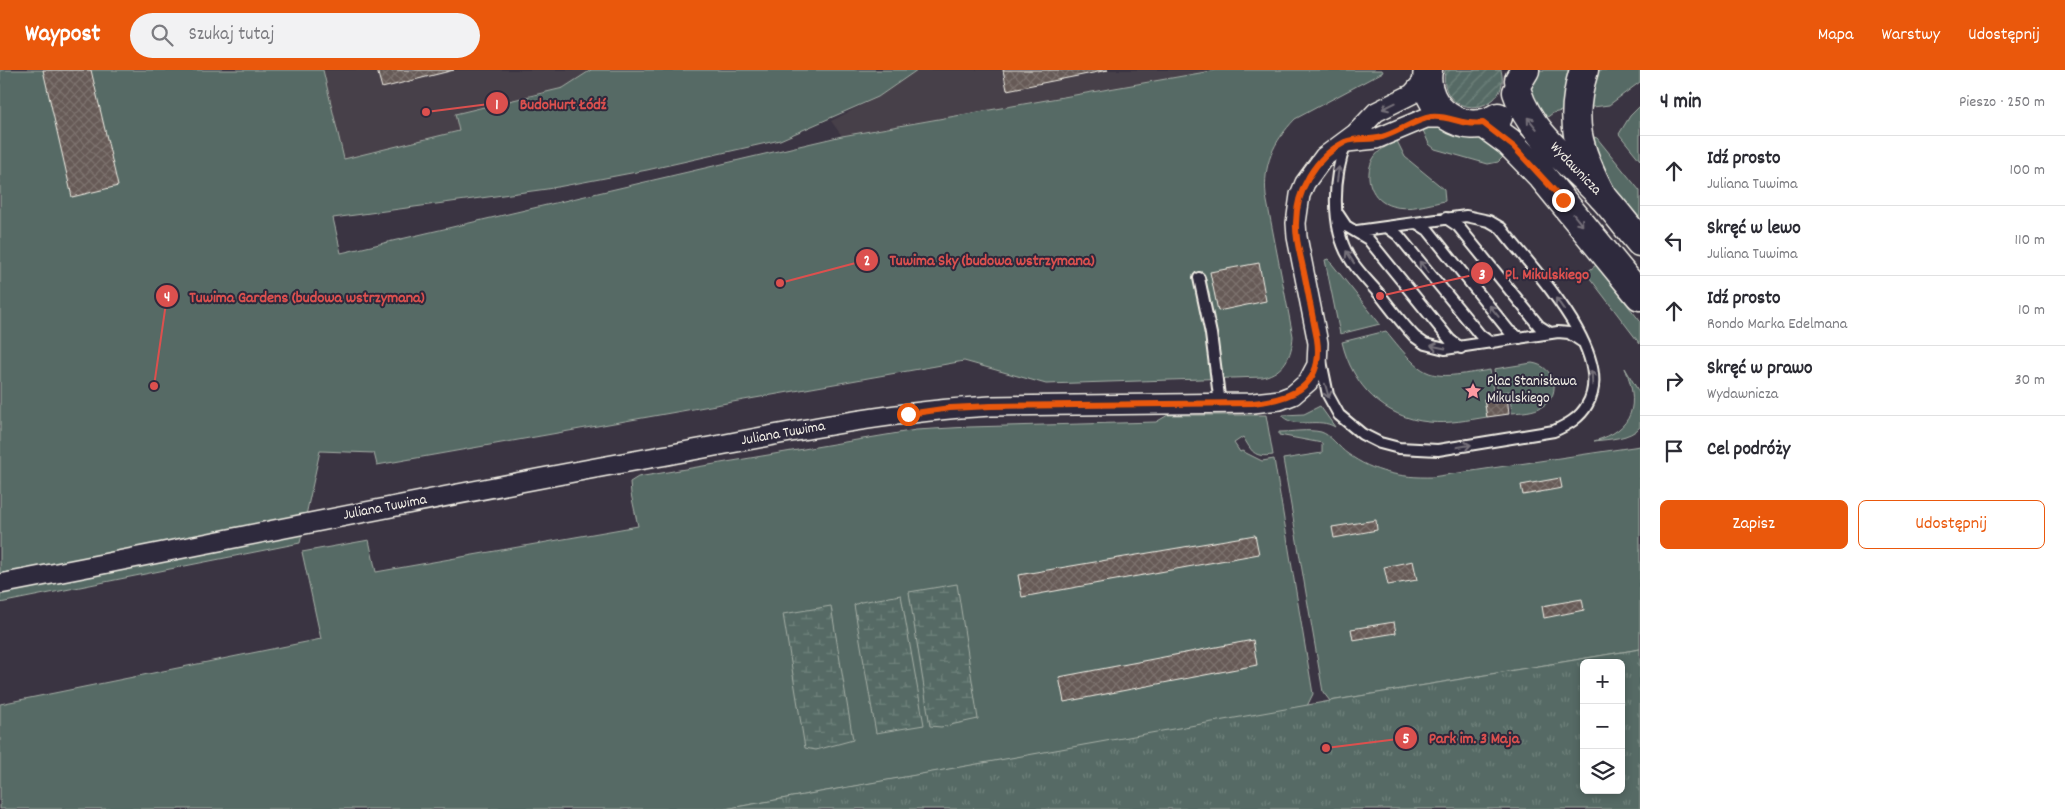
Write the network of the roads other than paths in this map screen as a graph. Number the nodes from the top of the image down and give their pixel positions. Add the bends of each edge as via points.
1 (1584, 70) edge
2 (1427, 73) edge
3 (1520, 78) edge
4 (1448, 118) junction
5 (1483, 123) junction
6 (1347, 142) junction
7 (1602, 196) junction
8 (1336, 208) junction
9 (1446, 218) junction
10 (1416, 223) junction
11 (1387, 227) junction
12 (1357, 231) junction
13 (1640, 242) edge
14 (1199, 278) dead end
15 (1640, 296) edge
16 (1550, 333) junction
17 (1520, 338) junction
18 (1318, 343) junction
19 (1491, 343) junction
20 (1585, 346) junction
21 (1461, 348) junction
22 (1220, 404) junction
23 (0, 584) edge

1 - 7 main road via 1576,100 1576,128 1583,157
2 - 4 main road via 1432,100
2 -> 6 street, Juliana Tuwima via 1412,94 1376,112
3 - 5 main road via 1512,103 1504,113
7 -> 3 main road, Wydawnicza via 1535,127 1526,114
4 - 5 main road via 1471,125
4 - 6 street, Juliana Tuwima via 1426,118 1376,139
5 -> 15 main road, Wydawnicza via 1509,142 1541,175
8 -> 6 lane via 1337,174 1340,156
6 - 18 street, Juliana Tuwima via 1313,170 1297,208 1297,237
7 - 13 main road, Wydawnicza
8 - 12 lane via 1342,221
21 -> 8 lane via 1435,348 1409,330 1349,258 1339,230
9 - 10 lane
9 - 16 lane via 1458,226 1539,326
20 -> 9 lane via 1561,303 1501,228 1478,218
10 - 11 lane
17 -> 10 lane via 1509,331 1428,230
11 - 12 lane
19 -> 11 lane via 1480,335 1398,235
12 - 21 lane via 1368,239 1450,340
14 - 22 lane via 1211,334
16 - 17 lane
16 - 20 lane via 1569,333
17 - 19 lane
18 -> 20 lane via 1328,395 1339,415 1370,438 1399,448 1418,450 1438,450 1537,435 1568,424 1579,416 1592,393 1592,369
18 - 22 street, Juliana Tuwima via 1314,371 1308,382 1293,395 1272,401
19 - 21 lane
22 - 23 street, Juliana Tuwima via 991,406 866,419

